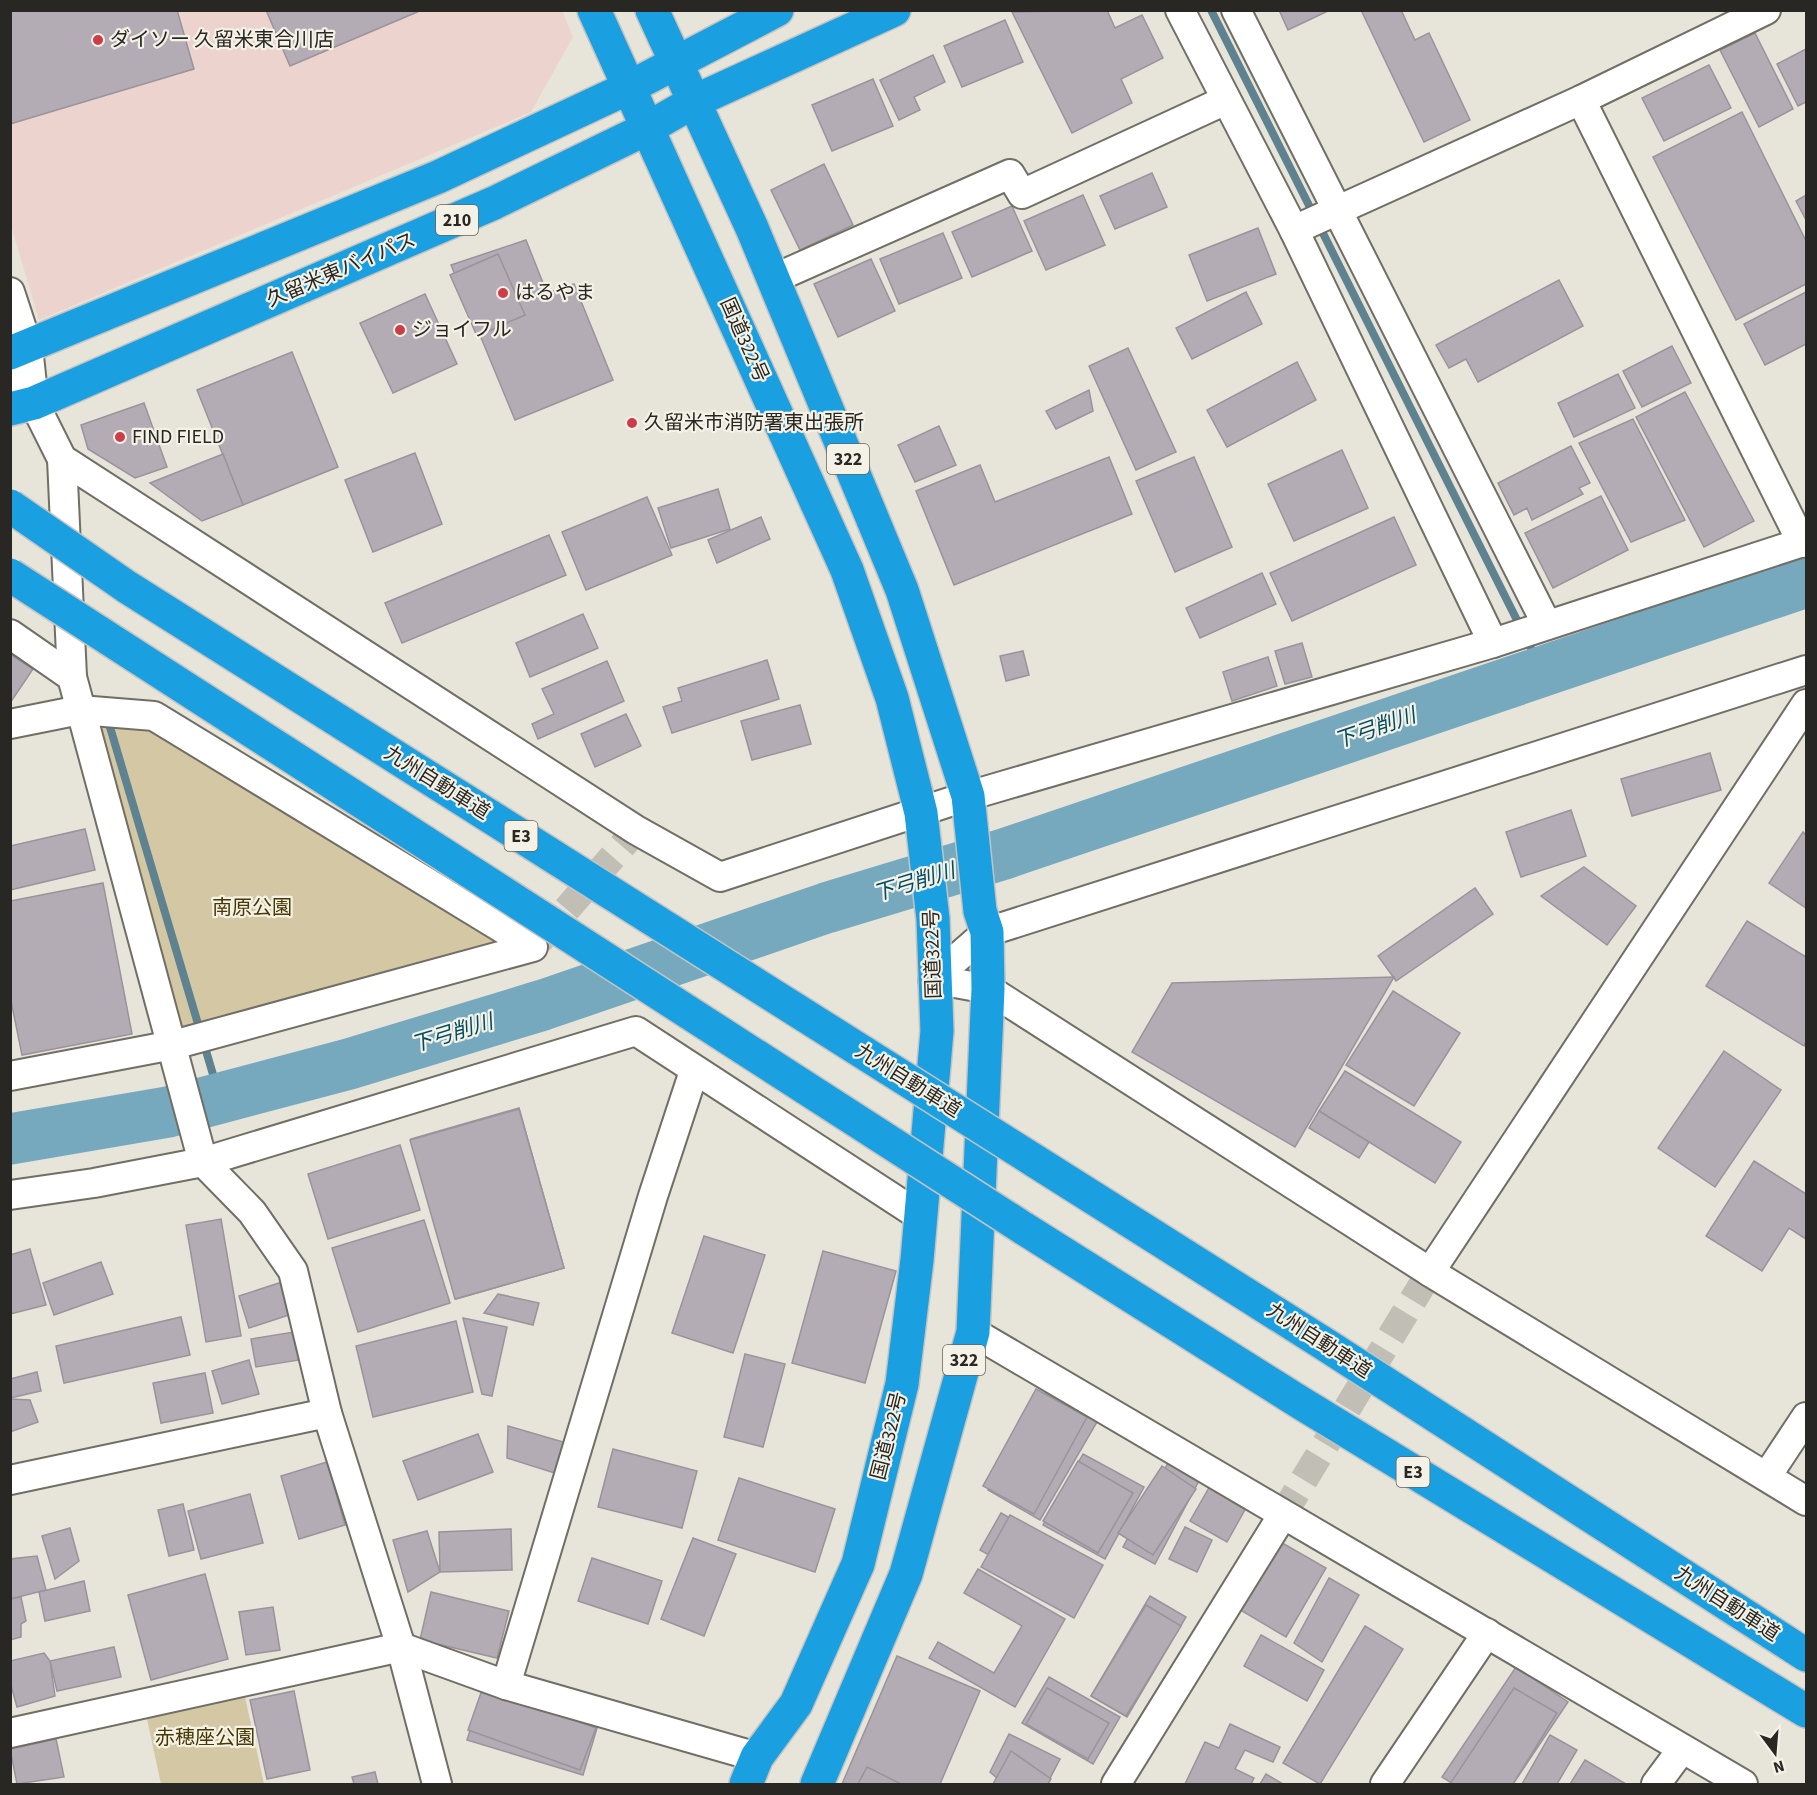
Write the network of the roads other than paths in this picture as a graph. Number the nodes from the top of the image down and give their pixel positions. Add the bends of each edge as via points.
1 (594, 10) edge
2 (652, 10) edge
3 (777, 10) edge
4 (894, 10) edge
5 (1180, 10) edge
6 (1236, 10) edge
7 (1766, 10) edge
8 (676, 62) junction
9 (628, 88) junction
10 (1227, 100) junction
11 (1581, 100) junction
12 (694, 101) junction
13 (648, 128) junction
14 (1338, 210) junction
15 (1294, 230) junction
16 (773, 279) junction
17 (10, 292) edge
18 (19, 350) edge
19 (18, 398) edge
20 (62, 459) junction
21 (10, 506) edge
22 (1804, 542) edge
23 (10, 575) edge
24 (1547, 625) junction
25 (10, 634) edge
26 (1493, 643) junction
27 (1806, 670) edge
28 (72, 677) junction
29 (1806, 704) edge
30 (80, 710) junction
31 (10, 724) edge
32 (971, 812) junction
33 (923, 827) junction
34 (983, 922) junction
35 (933, 979) junction
36 (988, 989) junction
37 (173, 1045) junction
38 (694, 1071) junction
39 (10, 1076) edge
40 (203, 1162) junction
41 (10, 1195) edge
42 (920, 1216) junction
43 (1430, 1272) junction
44 (973, 1332) junction
45 (327, 1413) junction
46 (1806, 1417) edge
47 (1767, 1476) junction
48 (10, 1480) edge
49 (1806, 1501) edge
50 (1282, 1516) junction
51 (1487, 1633) junction
52 (401, 1647) junction
53 (1806, 1655) edge
54 (506, 1685) junction
55 (1806, 1711) edge
56 (10, 1733) edge
57 (1682, 1749) junction
58 (752, 1771) edge
59 (438, 1785) edge
60 (817, 1785) edge
61 (1116, 1785) edge
62 (1385, 1785) edge
63 (1656, 1785) edge
64 (1743, 1785) edge

1 - 9 highway, 国道322号 / 322
2 - 8 highway, 322
3 - 8 highway, 210
4 - 12 highway, 久留米東バイパス / 210
5 - 10 street
6 - 14 street
7 - 11 street
8 - 9 highway, 210
8 - 12 highway, 322
9 - 13 highway, 国道322号 / 322
9 - 18 highway, 210 via 438,177
10 - 15 street
10 - 16 street via 1023,194 1010,174
11 - 14 street
11 - 22 street
12 - 13 highway, 久留米東バイパス / 210
12 - 16 highway, 322
13 - 19 highway, 久留米東バイパス / 210 via 494,203
13 - 33 highway, 国道322号 / 322 via 847,570 892,698
14 - 15 street
14 - 24 street
15 - 26 street
16 - 32 highway, 322 via 902,590
17 - 18 street
18 - 19 street
19 - 20 street
20 - 28 street
20 - 33 street via 636,830 720,877
21 - 53 highway, 九州自動車道 / E3, bridge via 137,593 1326,1345
22 - 24 street
23 - 55 highway, E3, bridge via 1023,1228 1311,1410
24 - 26 street
25 - 28 street
26 - 32 street
27 - 34 street
28 - 30 street
29 - 43 street
30 - 31 street
30 - 37 street
30 - 37 street via 154,716 533,947
32 - 33 street
32 - 34 highway, 322
33 - 35 highway, 国道322号 / 322 via 933,918
34 - 35 street
34 - 36 highway, 322
35 - 36 street
35 - 42 highway, 国道322号 / 322 via 937,1031
36 - 43 street
36 - 44 highway, 322
37 - 39 street
37 - 40 street
38 - 40 street via 636,1031
38 - 42 street
38 - 54 street
40 - 41 street
40 - 45 street via 252,1212 293,1271
42 - 58 highway, 国道322号 / 322 via 902,1384 858,1564 796,1704
43 - 47 street
44 - 50 street
44 - 60 highway, 322 via 906,1574
45 - 48 street
45 - 52 street
46 - 47 street
47 - 49 street
50 - 51 street
50 - 61 street
51 - 57 street
51 - 62 street
52 - 54 street
52 - 56 street
52 - 59 street
54 - 58 street
57 - 63 street
57 - 64 street

